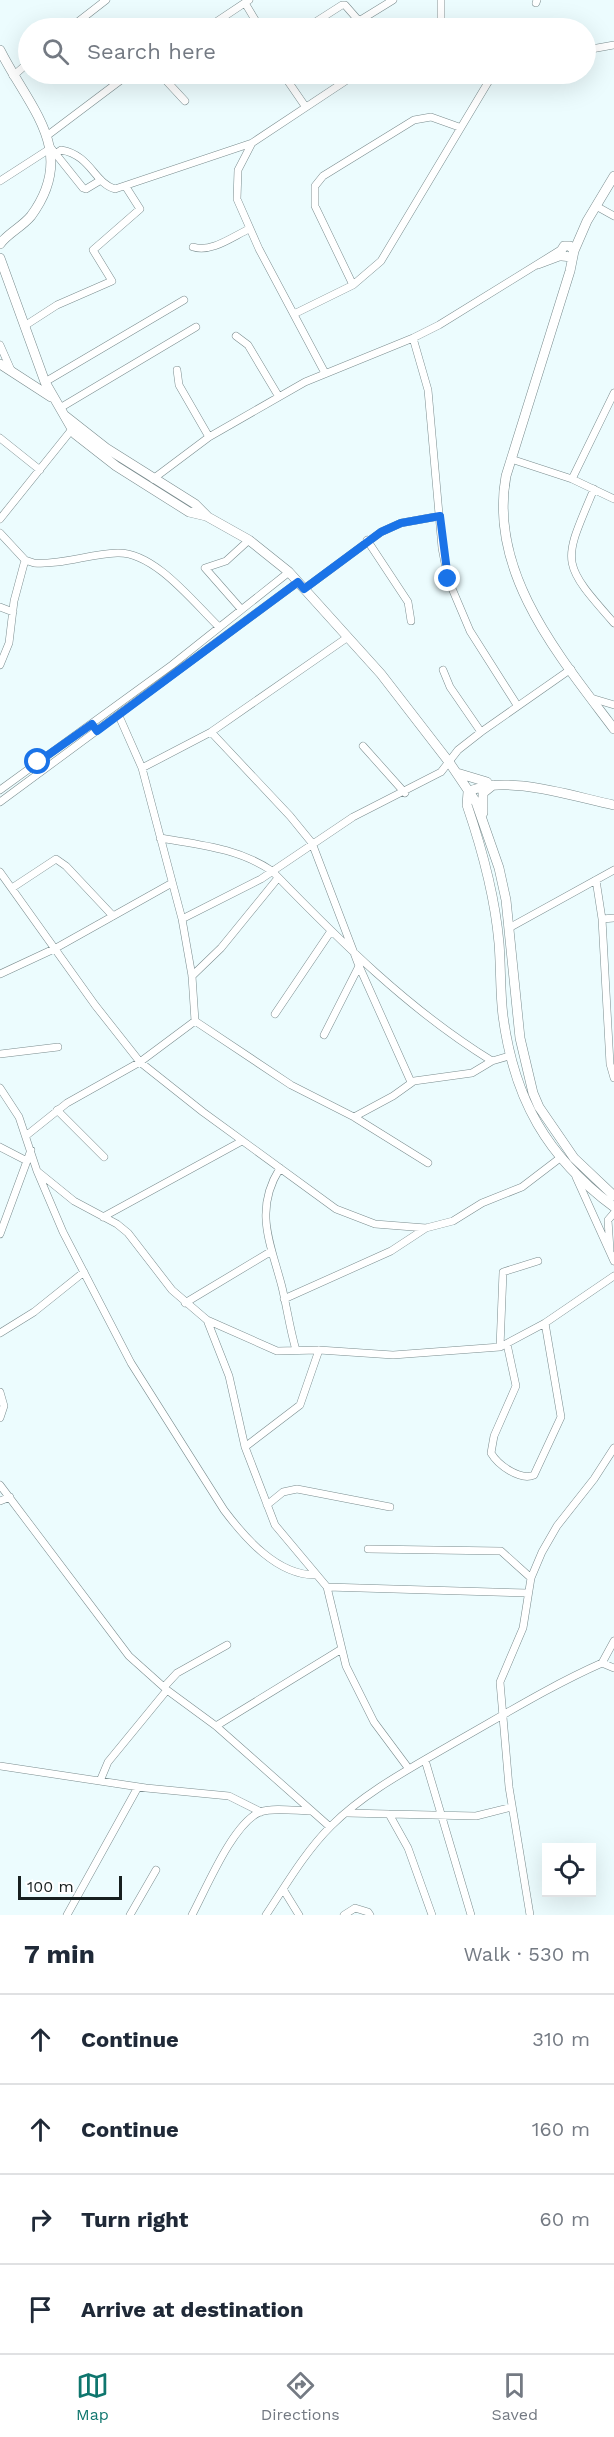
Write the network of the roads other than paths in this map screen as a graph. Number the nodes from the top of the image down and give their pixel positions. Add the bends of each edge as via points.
1 (106, 0) edge
2 (393, 0) edge
3 (441, 0) edge
4 (247, 1) edge
5 (83, 18) edge
6 (222, 18) edge
7 (255, 18) edge
8 (322, 18) edge
9 (356, 18) edge
10 (364, 18) edge
11 (441, 18) edge
12 (614, 45) edge
13 (596, 48) edge
14 (0, 50) edge
15 (18, 72) edge
16 (13, 76) junction
17 (116, 84) edge
18 (169, 84) edge
19 (290, 84) edge
20 (340, 84) edge
21 (487, 84) edge
22 (185, 101) dead end
23 (305, 106) junction
24 (459, 127) junction
25 (48, 135) junction
26 (252, 143) junction
27 (53, 151) junction
28 (614, 176) edge
29 (101, 180) junction
30 (0, 181) edge
31 (126, 187) junction
32 (596, 206) junction
33 (614, 216) edge
34 (249, 229) junction
35 (0, 244) edge
36 (193, 247) dead end
37 (567, 253) junction
38 (0, 258) edge
39 (353, 285) junction
40 (184, 300) dead end
41 (294, 314) junction
42 (26, 325) junction
43 (196, 327) dead end
44 (236, 336) dead end
45 (413, 338) junction
46 (0, 345) edge
47 (0, 364) edge
48 (11, 370) junction
49 (177, 370) dead end
50 (325, 373) junction
51 (45, 381) junction
52 (614, 393) edge
53 (279, 397) junction
54 (52, 399) junction
55 (62, 412) junction
56 (75, 426) junction
57 (209, 437) junction
58 (0, 438) edge
59 (511, 459) junction
60 (40, 470) junction
61 (572, 479) junction
62 (150, 482) junction
63 (594, 489) junction
64 (614, 499) edge
65 (440, 516) junction
66 (0, 519) edge
67 (0, 533) edge
68 (249, 540) junction
69 (367, 540) junction
70 (25, 560) junction
71 (289, 572) junction
72 (301, 585) junction
73 (0, 607) edge
74 (241, 609) junction
75 (13, 612) junction
76 (411, 621) dead end
77 (614, 623) edge
78 (219, 627) junction
79 (348, 637) junction
80 (0, 664) edge
81 (571, 669) junction
82 (443, 670) dead end
83 (591, 698) junction
84 (518, 705) junction
85 (614, 705) edge
86 (119, 716) junction
87 (92, 724) junction
88 (614, 729) edge
89 (97, 731) junction
90 (210, 732) junction
91 (481, 732) junction
92 (363, 746) dead end
93 (449, 762) junction
94 (142, 768) junction
95 (456, 773) junction
96 (495, 784) junction
97 (0, 790) edge
98 (468, 792) junction
99 (405, 793) junction
100 (0, 802) edge
101 (614, 805) edge
102 (487, 830) junction
103 (160, 838) junction
104 (312, 843) junction
105 (614, 870) edge
106 (272, 871) junction
107 (0, 872) edge
108 (278, 878) junction
109 (596, 880) junction
110 (172, 883) junction
111 (12, 888) junction
112 (113, 916) junction
113 (614, 918) edge
114 (182, 919) junction
115 (602, 919) junction
116 (509, 928) junction
117 (331, 931) junction
118 (56, 948) junction
119 (354, 950) junction
120 (359, 966) junction
121 (0, 974) edge
122 (192, 976) junction
123 (275, 1014) dead end
124 (195, 1021) junction
125 (324, 1035) dead end
126 (58, 1047) dead end
127 (0, 1054) edge
128 (509, 1056) junction
129 (492, 1061) junction
130 (140, 1062) junction
131 (614, 1078) edge
132 (411, 1082) junction
133 (0, 1088) edge
134 (57, 1110) junction
135 (354, 1117) junction
136 (555, 1130) junction
137 (27, 1135) junction
138 (546, 1137) junction
139 (242, 1141) junction
140 (0, 1147) edge
141 (31, 1150) junction
142 (104, 1157) dead end
143 (560, 1158) junction
144 (27, 1161) junction
145 (428, 1163) dead end
146 (280, 1168) junction
147 (37, 1171) junction
148 (576, 1177) junction
149 (614, 1196) edge
150 (614, 1207) edge
151 (614, 1213) edge
152 (103, 1217) junction
153 (426, 1228) junction
154 (0, 1234) edge
155 (610, 1251) junction
156 (270, 1252) junction
157 (538, 1261) dead end
158 (614, 1261) edge
159 (84, 1272) junction
160 (614, 1276) edge
161 (284, 1299) junction
162 (185, 1303) junction
163 (207, 1320) junction
164 (545, 1323) junction
165 (0, 1333) edge
166 (504, 1345) junction
167 (296, 1350) junction
168 (319, 1350) junction
169 (0, 1392) edge
170 (0, 1418) edge
171 (245, 1447) junction
172 (614, 1448) edge
173 (0, 1485) edge
174 (10, 1497) junction
175 (0, 1502) edge
176 (267, 1504) junction
177 (390, 1507) dead end
178 (368, 1549) dead end
179 (315, 1575) junction
180 (531, 1578) junction
181 (327, 1587) junction
182 (528, 1593) junction
183 (614, 1641) edge
184 (227, 1645) dead end
185 (340, 1650) junction
186 (602, 1663) junction
187 (614, 1668) edge
188 (165, 1688) junction
189 (502, 1714) junction
190 (216, 1726) junction
191 (425, 1760) junction
192 (0, 1766) edge
193 (409, 1769) junction
194 (100, 1781) junction
195 (138, 1787) junction
196 (512, 1807) junction
197 (311, 1811) junction
198 (261, 1812) junction
199 (347, 1813) junction
200 (389, 1814) junction
201 (441, 1814) junction
202 (330, 1827) junction
203 (156, 1870) dead end
204 (283, 1889) junction
205 (67, 1915) edge
206 (130, 1915) edge
207 (192, 1915) edge
208 (266, 1915) edge
209 (299, 1915) edge
210 (344, 1915) edge
211 (370, 1915) edge
212 (432, 1915) edge
213 (471, 1915) edge
214 (530, 1915) edge

1 - 5 street
2 - 10 street
3 - 11 street
4 - 6 street
4 - 7 street
8 - 9 street via 345,5
12 - 13 street
14 - 16 street
15 - 16 street
16 - 25 street
17 - 25 street
18 - 22 street
19 - 23 street
20 - 23 street
21 - 24 street
23 - 26 street
24 - 39 street via 389,250
24 - 39 street via 431,117 414,120 323,176 315,186 315,206
25 - 27 street
26 - 31 street
26 - 34 street via 241,160 236,185 237,200
27 - 29 street via 79,156
27 - 29 street via 83,188
27 - 30 street
27 - 35 street via 50,174 30,218
28 - 32 street
29 - 31 street via 110,188
31 - 42 street via 140,209 93,250 112,281 57,305
32 - 33 street
32 - 37 street
34 - 36 street via 210,247
34 - 41 street
37 - 45 street via 529,268
37 - 59 street via 566,284
38 - 42 street
39 - 41 street
40 - 51 street
41 - 50 street
42 - 51 street
43 - 55 street
44 - 53 street via 248,345
45 - 50 street
45 - 65 street via 428,390
46 - 48 street
47 - 48 street
48 - 54 street
49 - 57 street via 179,385
50 - 53 street
51 - 54 street
52 - 61 street
53 - 57 street
54 - 55 street
55 - 56 street
56 - 60 street
56 - 62 street
57 - 62 street
58 - 60 street
59 - 61 street
59 - 81 street via 502,505 512,563 534,613
60 - 66 street
61 - 63 street
62 - 68 street via 195,504 208,517
63 - 64 street
63 - 77 street via 571,544 571,563
65 - 69 street via 401,523
65 - 84 street via 448,579 459,608
67 - 70 street
68 - 71 street
68 - 74 street via 226,561 204,568
69 - 72 street
69 - 76 street via 408,602
70 - 75 street
70 - 78 street via 40,563 117,553 136,556 160,570
71 - 72 street
71 - 74 street
72 - 79 street
72 - 86 street
73 - 75 street
74 - 78 street
75 - 80 street via 9,643
78 - 87 street
79 - 90 street
79 - 93 street
81 - 83 street
81 - 84 street
82 - 91 street
83 - 85 street
83 - 88 street
84 - 91 street
86 - 89 street
86 - 94 street
87 - 89 street
87 - 97 street
89 - 100 street
90 - 94 street
90 - 104 street
91 - 93 street
92 - 99 street
93 - 95 street
93 - 99 street via 441,772
94 - 103 street
95 - 96 street
95 - 98 street
96 - 98 street via 484,784
96 - 101 street via 520,785
96 - 102 street via 485,789 482,798
98 - 102 street
98 - 128 street via 467,805 495,918
99 - 104 street via 352,817
102 - 116 street via 499,868
103 - 106 street via 237,852
103 - 110 street
104 - 106 street
104 - 119 street
105 - 109 street
106 - 108 street
106 - 114 street
107 - 111 street
108 - 117 street
108 - 122 street via 221,948
109 - 115 street
109 - 116 street
110 - 112 street
110 - 114 street
111 - 112 street via 56,859
111 - 118 street
112 - 118 street
113 - 115 street
114 - 122 street
115 - 131 street
116 - 136 street via 520,1038 528,1077 539,1107
117 - 119 street
117 - 123 street
118 - 121 street
118 - 130 street
119 - 120 street
119 - 129 street via 455,1038
120 - 125 street
120 - 132 street
122 - 124 street
124 - 130 street
124 - 135 street via 291,1085
126 - 127 street
128 - 129 street
128 - 138 street via 529,1114
129 - 132 street via 472,1073
130 - 134 street
130 - 139 street
132 - 135 street
133 - 137 street
134 - 137 street
134 - 142 street
135 - 145 street
136 - 138 street
136 - 149 street via 582,1167
137 - 141 street
138 - 143 street
139 - 146 street
139 - 152 street
140 - 144 street
141 - 144 street
141 - 147 street
143 - 148 street
143 - 153 street via 522,1187 482,1203 453,1221
144 - 154 street
146 - 153 street via 345,1214 385,1226
146 - 156 street via 267,1199
147 - 152 street via 74,1201
147 - 159 street
148 - 150 street
148 - 155 street
151 - 155 street via 608,1220
152 - 162 street via 128,1233 162,1280
153 - 161 street via 392,1251
155 - 158 street
156 - 161 street
156 - 162 street
157 - 166 street via 502,1272
159 - 165 street
159 - 179 street via 149,1394 240,1533 279,1564 304,1575
160 - 164 street
161 - 167 street
162 - 163 street
163 - 167 street via 272,1350
163 - 171 street via 229,1376
164 - 166 street
164 - 166 street via 561,1417 534,1475 529,1477 494,1459 491,1453 494,1436 516,1386
166 - 168 street via 393,1355
167 - 168 street
168 - 171 street via 300,1405
169 - 170 street via 4,1399
171 - 176 street
172 - 180 street via 557,1526
173 - 174 street
174 - 175 street
174 - 188 street via 129,1656
176 - 177 street via 283,1492 297,1490
176 - 179 street via 275,1525
178 - 180 street via 501,1551
179 - 181 street
180 - 182 street
181 - 182 street
181 - 185 street
182 - 189 street via 523,1628 500,1682
183 - 186 street
184 - 188 street via 177,1673
185 - 190 street
185 - 193 street via 374,1722
186 - 187 street
186 - 189 street
188 - 190 street
188 - 194 street via 108,1762
189 - 191 street
189 - 196 street
190 - 197 street
191 - 193 street
191 - 201 street
192 - 194 street
193 - 199 street
194 - 195 street
195 - 198 street via 230,1796
195 - 205 street
196 - 201 street via 476,1816
196 - 214 street
197 - 198 street
197 - 202 street
198 - 207 street via 238,1833
199 - 200 street
199 - 202 street
200 - 201 street
200 - 212 street via 408,1848
201 - 213 street
202 - 204 street
203 - 206 street
204 - 208 street
204 - 209 street
210 - 211 street via 355,1908

